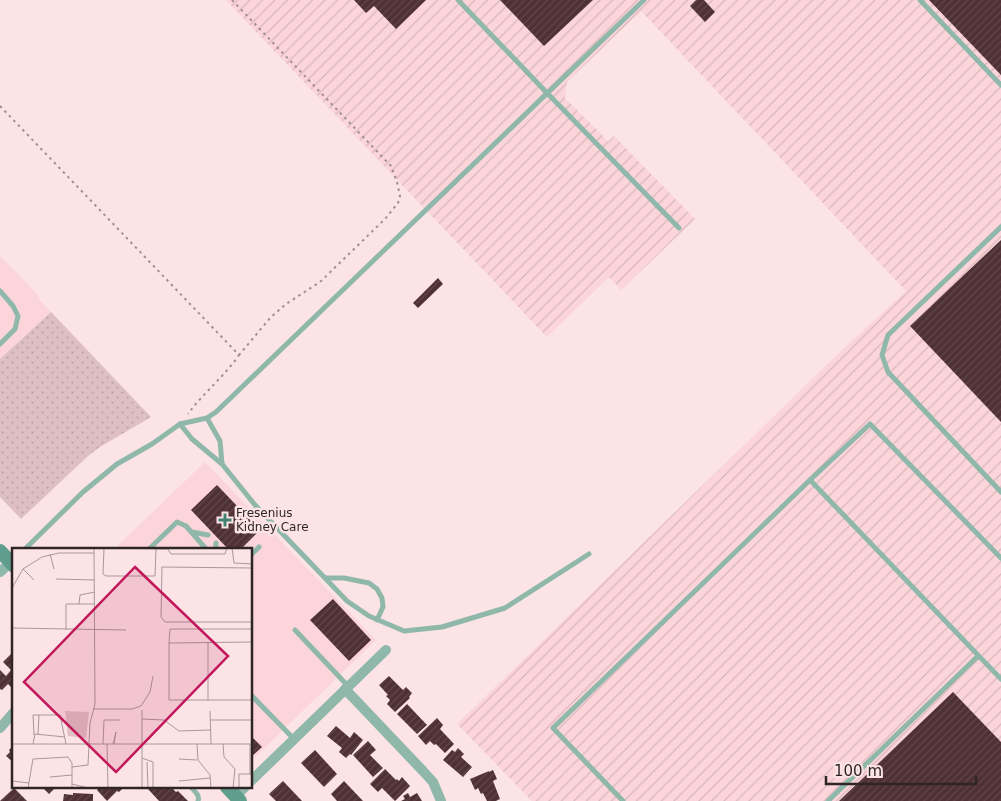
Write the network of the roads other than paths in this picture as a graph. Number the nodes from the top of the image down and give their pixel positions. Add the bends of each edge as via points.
1 (458, 0) edge
2 (644, 0) edge
3 (920, 0) edge
4 (1001, 85) edge
5 (548, 94) junction
6 (1001, 227) edge
7 (679, 228) dead end
8 (0, 291) edge
9 (0, 344) edge
10 (207, 418) junction
11 (180, 424) junction
12 (222, 464) junction
13 (810, 480) junction
14 (1001, 492) edge
15 (192, 532) junction
16 (208, 535) dead end
17 (216, 543) dead end
18 (26, 548) edge
19 (150, 548) edge
20 (205, 548) edge
21 (216, 548) edge
22 (259, 548) dead end
23 (0, 551) edge
24 (252, 554) edge
25 (589, 554) dead end
26 (1001, 558) edge
27 (12, 561) edge
28 (12, 563) edge
29 (0, 572) edge
30 (325, 578) junction
31 (377, 620) junction
32 (295, 630) dead end
33 (386, 650) dead end
34 (978, 656) junction
35 (1001, 679) edge
36 (347, 688) junction
37 (252, 696) edge
38 (12, 714) edge
39 (0, 728) edge
40 (294, 739) junction
41 (252, 780) edge
42 (192, 788) edge
43 (198, 801) edge
44 (440, 801) edge
45 (622, 801) edge
46 (828, 801) edge

1 - 5 lane
2 - 5 lane
3 - 4 lane
5 - 7 lane
5 - 10 lane
6 - 14 lane via 888,335 882,355 888,372
8 - 9 lane via 18,316 15,329
10 - 11 lane
10 - 12 lane via 220,442
11 - 12 lane via 192,439
11 - 18 lane via 105,473
12 - 30 lane via 255,505
13 - 26 lane via 870,424
13 - 34 lane
13 - 45 lane via 553,728
15 - 16 lane
15 - 19 lane via 177,522
15 - 20 lane
17 - 21 lane
22 - 24 lane
23 - 27 main road
25 - 31 lane via 505,608 442,627 404,631
28 - 29 street
30 - 31 lane via 347,601
30 - 31 lane via 344,578 373,586 382,598 383,607
32 - 36 lane
33 - 36 street
34 - 35 lane
34 - 46 lane
36 - 40 street
36 - 44 street via 423,770 438,792
37 - 40 lane
38 - 39 street
40 - 41 street
42 - 43 lane via 198,794

